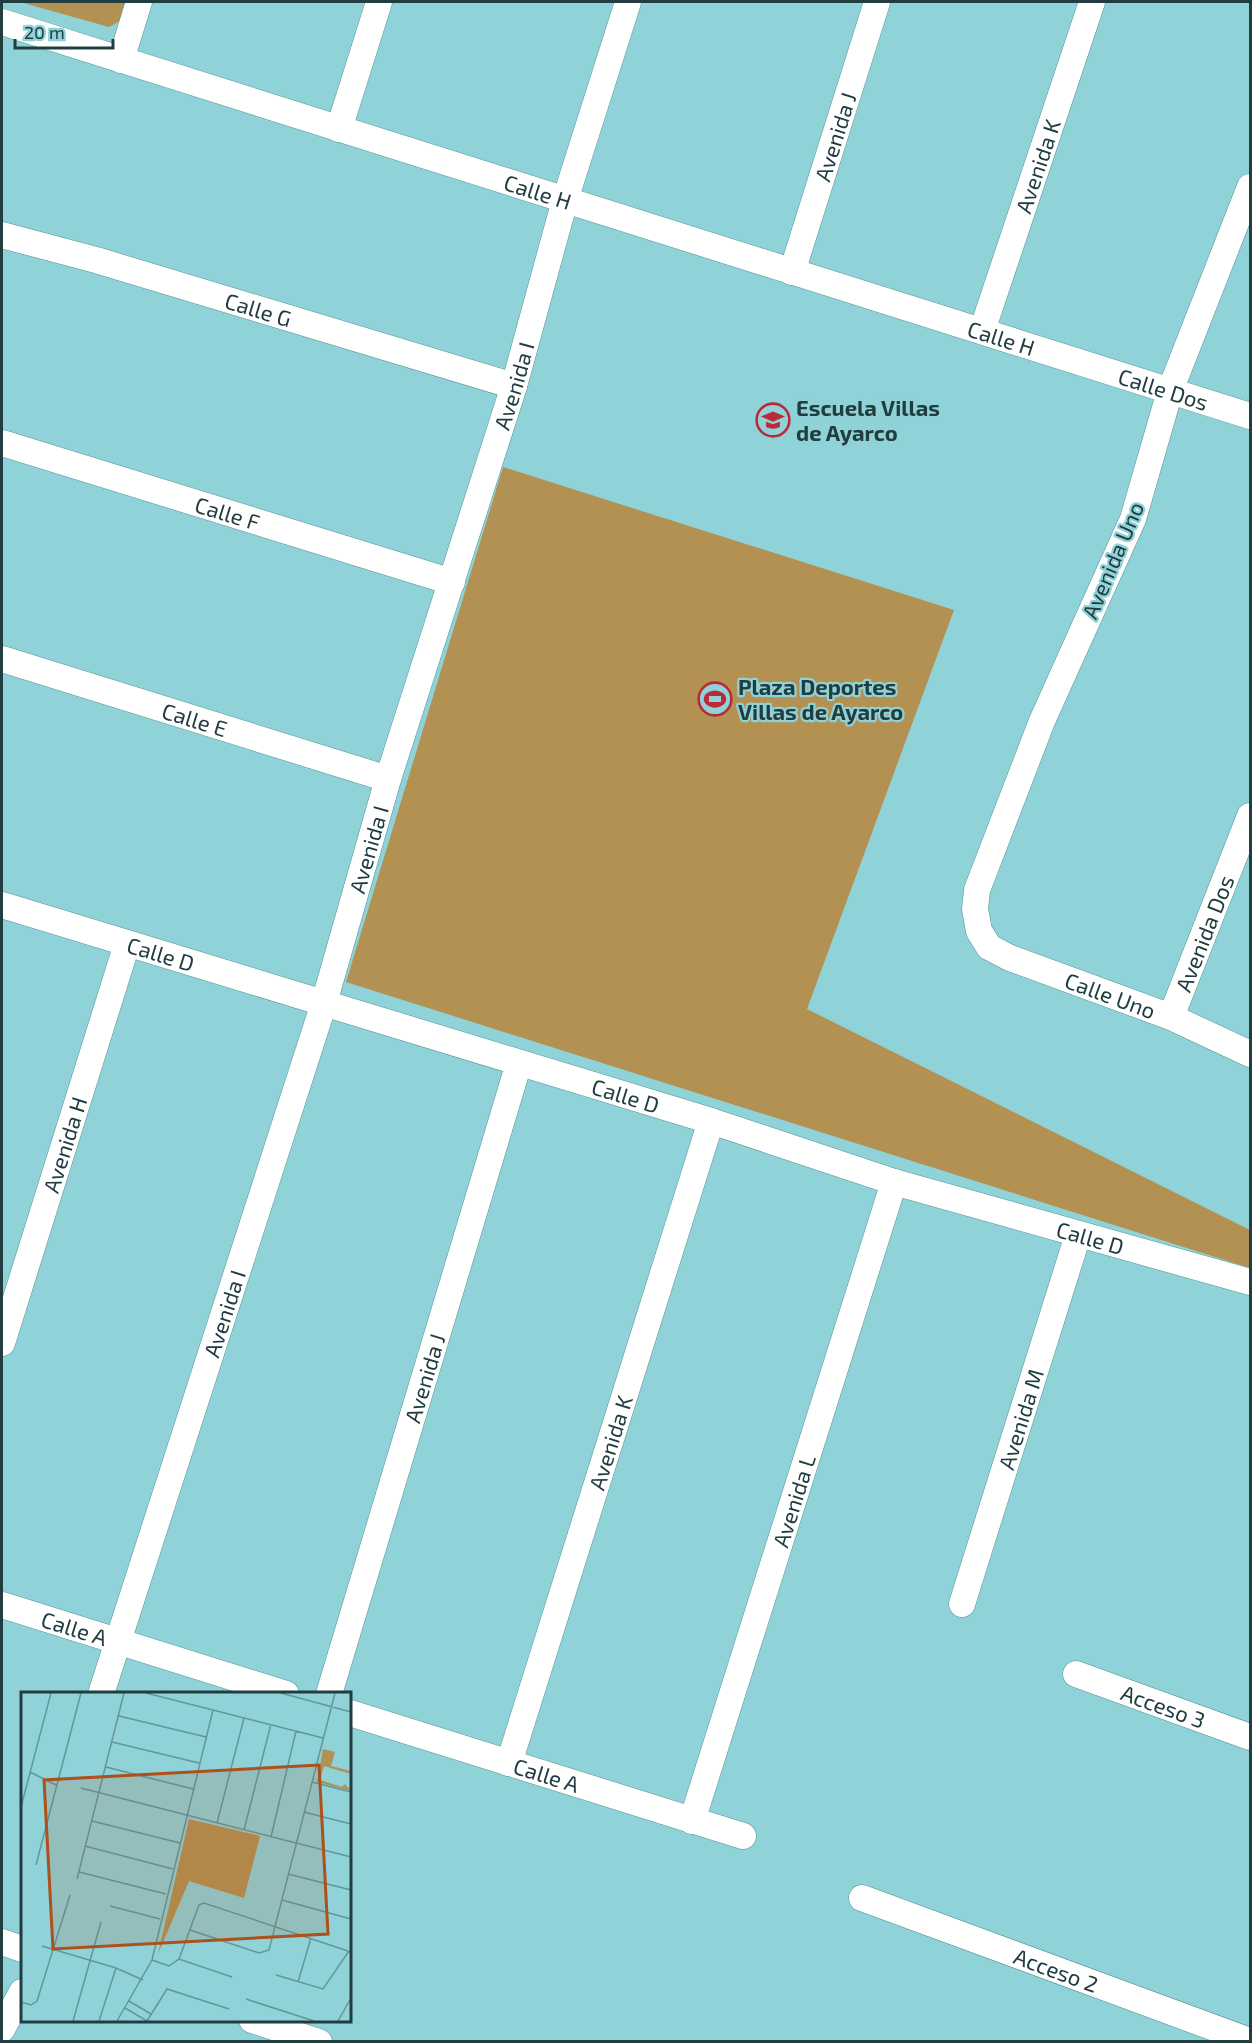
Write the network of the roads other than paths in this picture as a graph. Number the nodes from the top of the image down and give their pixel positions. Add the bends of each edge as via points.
1 (139, 2) edge
2 (379, 2) edge
3 (628, 2) edge
4 (877, 2) edge
5 (1092, 2) edge
6 (2, 22) edge
7 (121, 60) junction
8 (339, 129) junction
9 (1251, 187) edge
10 (564, 200) junction
11 (2, 235) edge
12 (792, 272) junction
13 (982, 331) junction
14 (1076, 361) joint
15 (514, 386) junction
16 (1170, 391) junction
17 (1251, 416) edge
18 (2, 443) edge
19 (452, 582) junction
20 (2, 659) edge
21 (388, 779) junction
22 (1251, 816) edge
23 (2, 905) edge
24 (979, 931) joint
25 (127, 944) junction
26 (324, 1003) junction
27 (1170, 1017) junction
28 (1251, 1054) edge
29 (519, 1063) junction
30 (711, 1121) junction
31 (894, 1182) junction
32 (1078, 1235) junction
33 (1251, 1282) edge
34 (2, 1343) edge
35 (962, 1604) dead end
36 (2, 1605) edge
37 (119, 1641) junction
38 (1077, 1674) dead end
39 (102, 1692) edge
40 (280, 1692) edge
41 (330, 1692) edge
42 (351, 1713) edge
43 (1251, 1737) edge
44 (509, 1763) junction
45 (692, 1821) junction
46 (743, 1836) dead end
47 (862, 1898) dead end
48 (2, 1942) edge
49 (21, 1949) edge
50 (21, 1994) edge
51 (258, 2022) edge
52 (2, 2029) edge
53 (1251, 2041) edge
54 (319, 2042) edge

1 - 7 street
2 - 8 street
3 - 10 street, Avenida I
4 - 12 street, Avenida J
5 - 13 street, Avenida K
6 - 7 street, Calle H
7 - 8 street, Calle H
8 - 10 street, Calle H
9 - 16 street, Avenida Uno
10 - 12 street, Calle H
10 - 15 street, Avenida I
11 - 15 street, Calle G
12 - 13 street, Calle H
13 - 14 street, Calle H
14 - 16 street, Calle Dos
15 - 19 street, Avenida I
16 - 17 street, Calle Dos
16 - 24 street, Avenida Uno via 1133,519 1042,722 977,890
18 - 19 street, Calle F
19 - 21 street, Avenida I
20 - 21 street, Calle E
21 - 26 street, Avenida I
22 - 27 street, Avenida Dos
23 - 25 street, Calle D
24 - 27 street, Calle Uno via 989,947 1010,958
25 - 26 street, Calle D
25 - 34 street, Avenida H
26 - 29 street, Calle D
26 - 37 street, Avenida I
27 - 28 street, Calle Uno
29 - 30 street, Calle D
29 - 41 street, Avenida J
30 - 31 street, Calle D
30 - 44 street, Avenida K
31 - 32 street, Calle D
31 - 45 street, Avenida L
32 - 33 street, Calle D
32 - 35 street, Avenida M
36 - 37 street, Calle A
37 - 39 street, Avenida I
37 - 40 street, Calle A
38 - 43 street, Acceso 3
42 - 44 street, Calle A
44 - 45 street, Calle A
45 - 46 street, Calle A
47 - 53 street, Acceso 2
48 - 49 street
50 - 52 street
51 - 54 street

